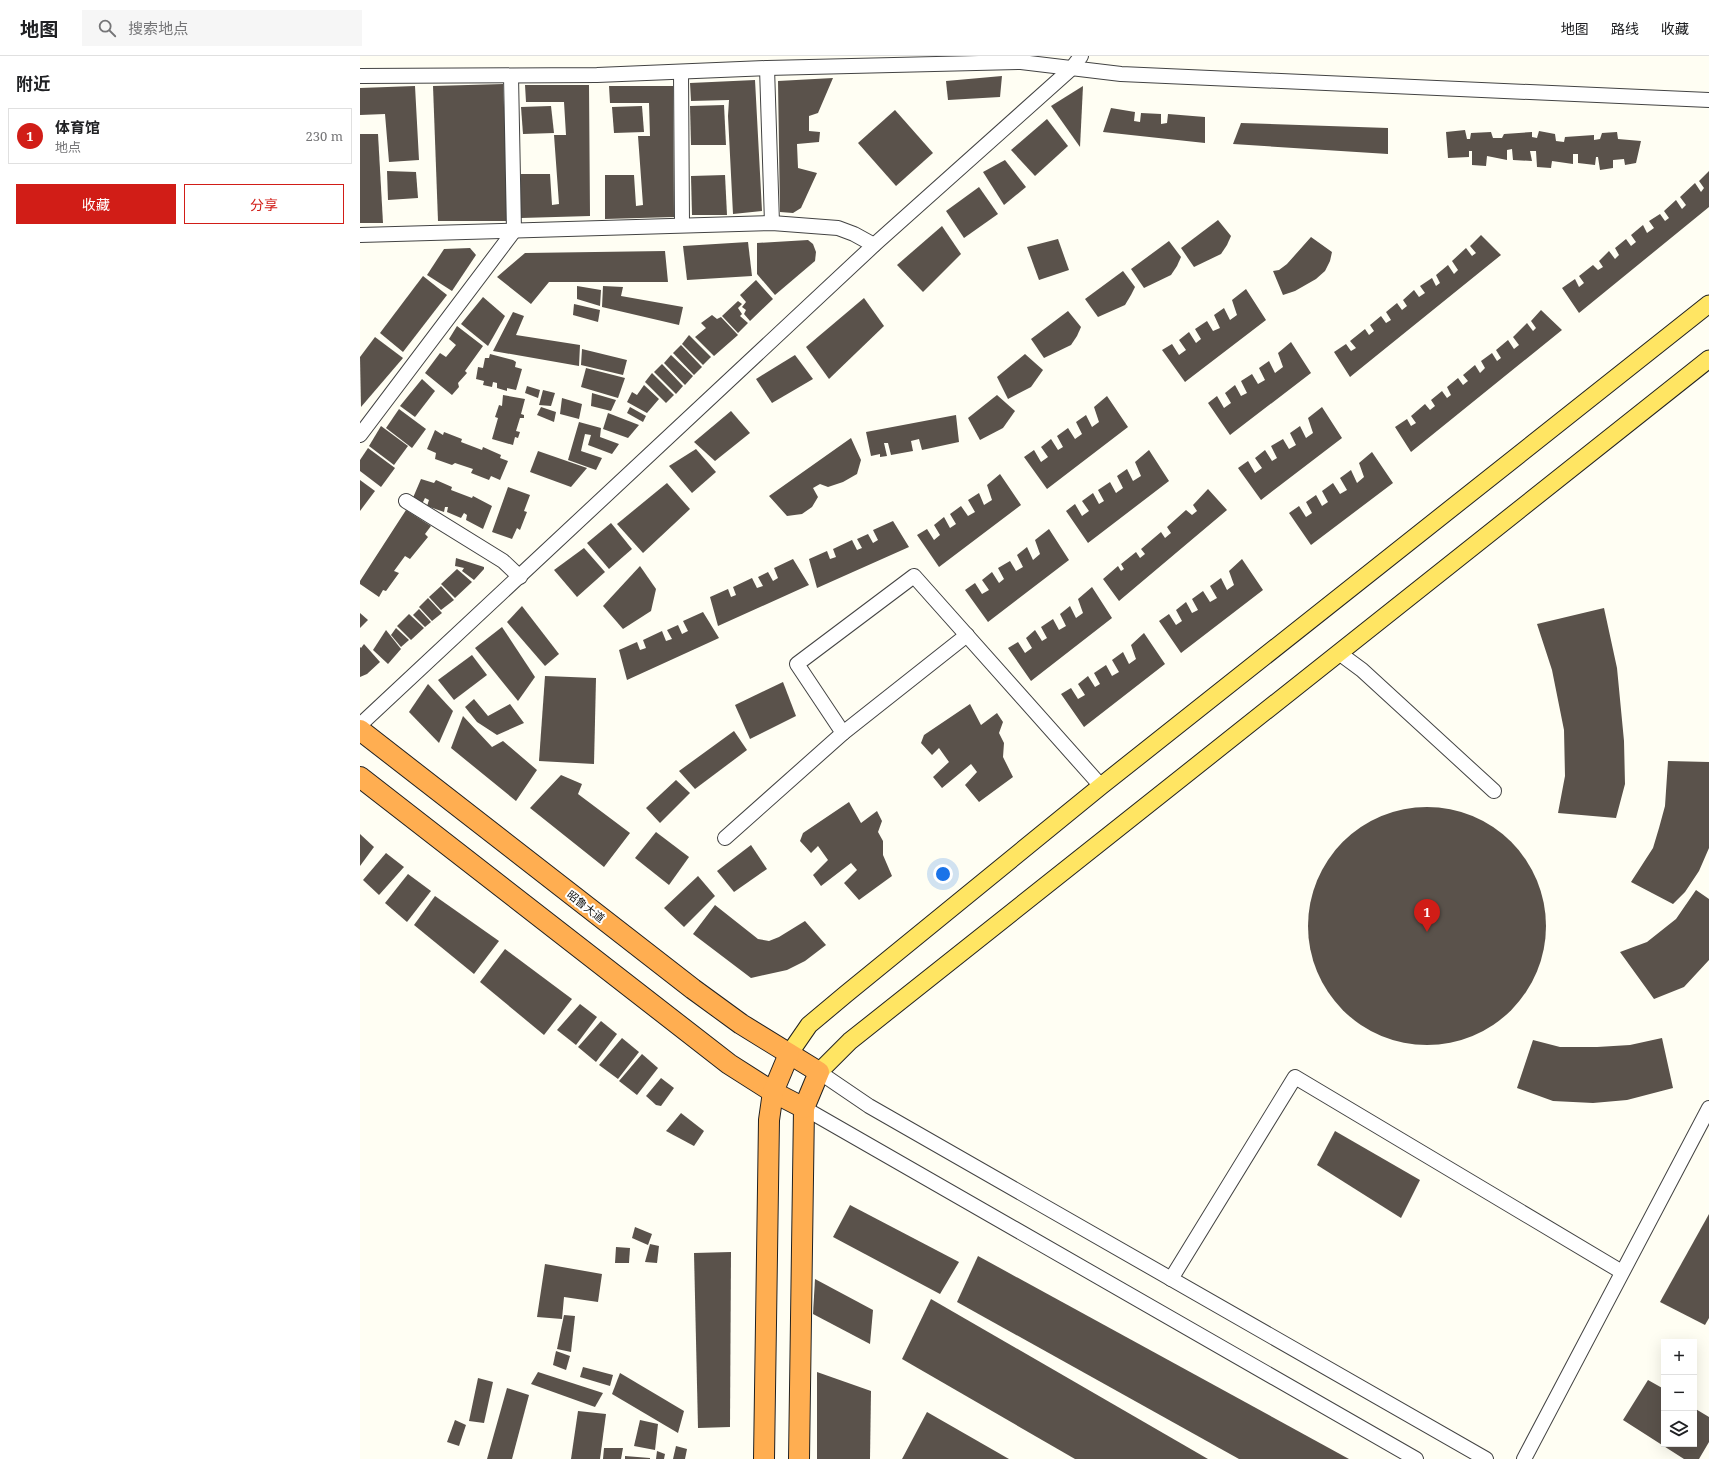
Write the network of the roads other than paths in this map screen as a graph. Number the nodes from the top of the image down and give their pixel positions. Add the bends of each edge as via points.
1 (1082, 56) edge
2 (767, 68) junction
3 (1072, 68) junction
4 (681, 72) junction
5 (360, 76) edge
6 (511, 76) junction
7 (1709, 100) edge
8 (772, 223) junction
9 (682, 225) junction
10 (514, 231) junction
11 (360, 235) edge
12 (874, 245) junction
13 (1709, 304) edge
14 (1709, 359) edge
15 (360, 436) edge
16 (406, 501) dead end
17 (520, 577) junction
18 (967, 635) junction
19 (1339, 652) junction
20 (360, 725) edge
21 (360, 730) edge
22 (843, 733) junction
23 (360, 777) edge
24 (1101, 786) junction
25 (1494, 791) dead end
26 (725, 838) dead end
27 (789, 1054) junction
28 (819, 1072) junction
29 (773, 1092) junction
30 (804, 1108) junction
31 (1709, 1108) edge
32 (1622, 1272) junction
33 (1171, 1279) junction
34 (764, 1459) edge
35 (799, 1459) edge
36 (1416, 1459) edge
37 (1486, 1459) edge
38 (1524, 1459) edge

1 - 3 street
2 - 3 street via 1021,62
2 - 4 street
2 - 8 street
3 - 7 street via 1121,74
3 - 12 street
4 - 6 street
4 - 9 street
5 - 6 street
6 - 10 street
8 - 9 street
8 - 12 street via 838,228
9 - 10 street
10 - 11 street
10 - 15 street
12 - 17 street
13 - 24 main road
14 - 19 main road
16 - 17 street via 503,561
17 - 20 street
18 - 22 street
18 - 22 street via 914,576 797,664
18 - 24 street
19 - 25 street
19 - 28 main road via 850,1041
21 - 27 highway, 昭鲁大道 via 694,989 741,1024
22 - 26 street
23 - 29 highway via 710,1050
24 - 27 main road via 809,1025
27 - 28 highway, 昭鲁大道
27 - 29 highway
28 - 30 highway
28 - 33 street via 869,1106
29 - 30 highway
29 - 34 highway via 768,1143
30 - 35 highway
30 - 36 street
31 - 32 street
32 - 33 street via 1295,1077
32 - 38 street
33 - 37 street

